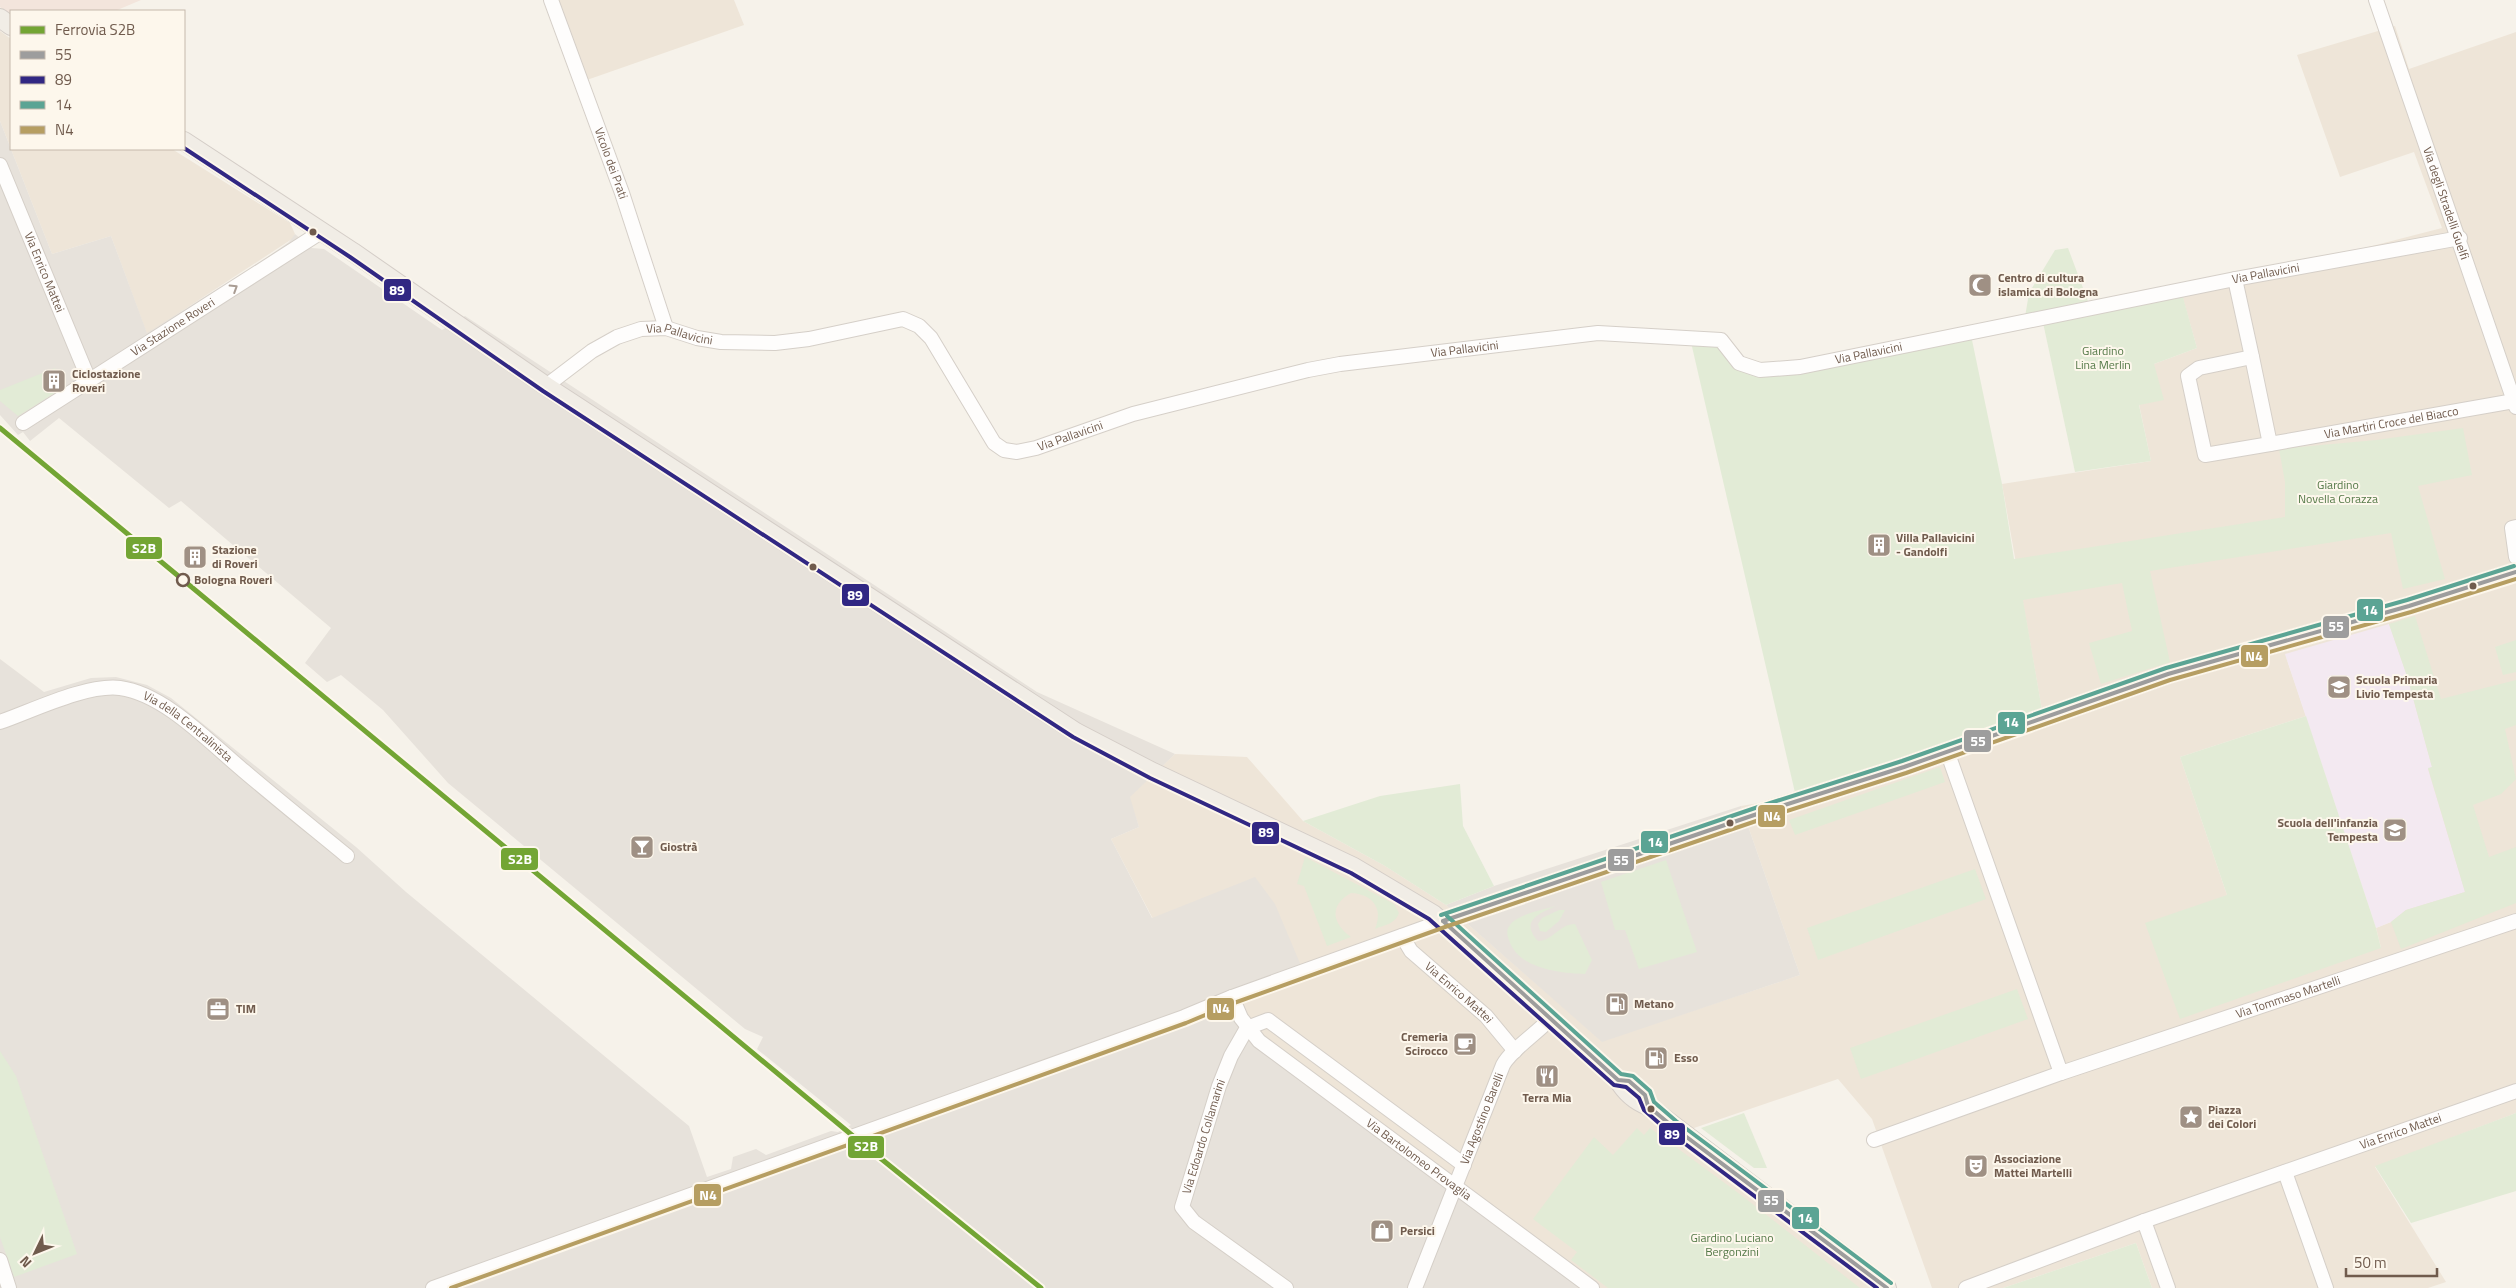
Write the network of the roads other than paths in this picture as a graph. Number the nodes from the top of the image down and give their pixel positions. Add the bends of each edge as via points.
1 (550, 0) edge
2 (2376, 0) edge
3 (185, 142) edge
4 (0, 165) edge
5 (321, 232) junction
6 (2460, 238) junction
7 (2235, 279) junction
8 (666, 328) junction
9 (2252, 357) junction
10 (89, 380) junction
11 (546, 386) junction
12 (2515, 404) edge
13 (23, 423) dead end
14 (2270, 444) junction
15 (2516, 527) edge
16 (2516, 557) edge
17 (2516, 572) edge
18 (0, 722) edge
19 (1947, 751) junction
20 (347, 856) dead end
21 (1443, 921) junction
22 (2516, 921) edge
23 (1402, 936) junction
24 (1232, 997) junction
25 (1550, 1019) junction
26 (1247, 1028) junction
27 (1515, 1051) junction
28 (2061, 1073) junction
29 (2516, 1091) edge
30 (1874, 1140) dead end
31 (1464, 1165) junction
32 (2285, 1172) junction
33 (1455, 1186) junction
34 (2144, 1221) junction
35 (0, 1260) edge
36 (9, 1288) edge
37 (433, 1288) edge
38 (1286, 1288) edge
39 (1415, 1288) edge
40 (1592, 1288) edge
41 (1887, 1288) edge
42 (1966, 1288) edge
43 (2168, 1288) edge
44 (2326, 1288) edge

1 - 8 street, Vicolo dei Prati via 622,193
2 - 6 street, Via degli Stradelli Guelfi
3 - 5 main road
4 - 10 street, Via Enrico Mattei
10 -> 5 street, Via Stazione Roveri
5 - 11 main road
6 - 7 street, Via Pallavicini
6 - 12 street, Via degli Stradelli Guelfi
7 - 8 street, Via Pallavicini via 1800,367 1760,370 1739,363 1721,340 1598,333 1340,364 1133,414 1017,452 1004,450 994,443 932,338 919,326 903,319 775,343 721,342
7 - 9 street
8 - 11 street, Via Pallavicini via 641,329 617,338 592,351
9 - 14 street
9 - 14 street, Via Martiri Croce del Biacco via 2199,368 2188,376 2204,455
10 - 13 street, Via Stazione Roveri
11 - 21 main road via 1076,732 1354,867
12 - 14 street, Via Martiri Croce del Biacco
15 - 16 street via 2512,528
17 - 19 main road via 2168,674
18 - 20 street, Via della Centralinista via 84,691 119,688 146,696 166,707
19 - 21 main road
19 - 28 street
21 - 23 street
21 - 25 main road
22 - 28 street, Via Tommaso Martelli
23 - 24 street
23 - 27 street, Via Enrico Mattei via 1411,951 1481,1012
24 - 26 street, Via Bartolomeo Provaglia
24 - 37 street via 1184,1018
25 - 27 street, Via Agostino Barelli
25 - 41 main road via 1618,1080 1630,1096 1648,1106
26 - 31 street, Via Bartolomeo Provaglia via 1268,1020
26 - 33 street, Via Bartolomeo Provaglia via 1259,1041
26 - 38 street, Via Edoardo Collamarini via 1219,1086 1182,1206 1194,1222
27 - 31 street, Via Agostino Barelli via 1503,1065
28 - 30 street, Via Tommaso Martelli
29 - 32 street, Via Enrico Mattei
31 - 33 street, Via Agostino Barelli
32 - 34 street, Via Enrico Mattei
32 - 44 street
33 - 39 street, Via Agostino Barelli
33 - 40 street, Via Bartolomeo Provaglia
34 - 42 street, Via Enrico Mattei
34 - 43 street
35 - 36 street

